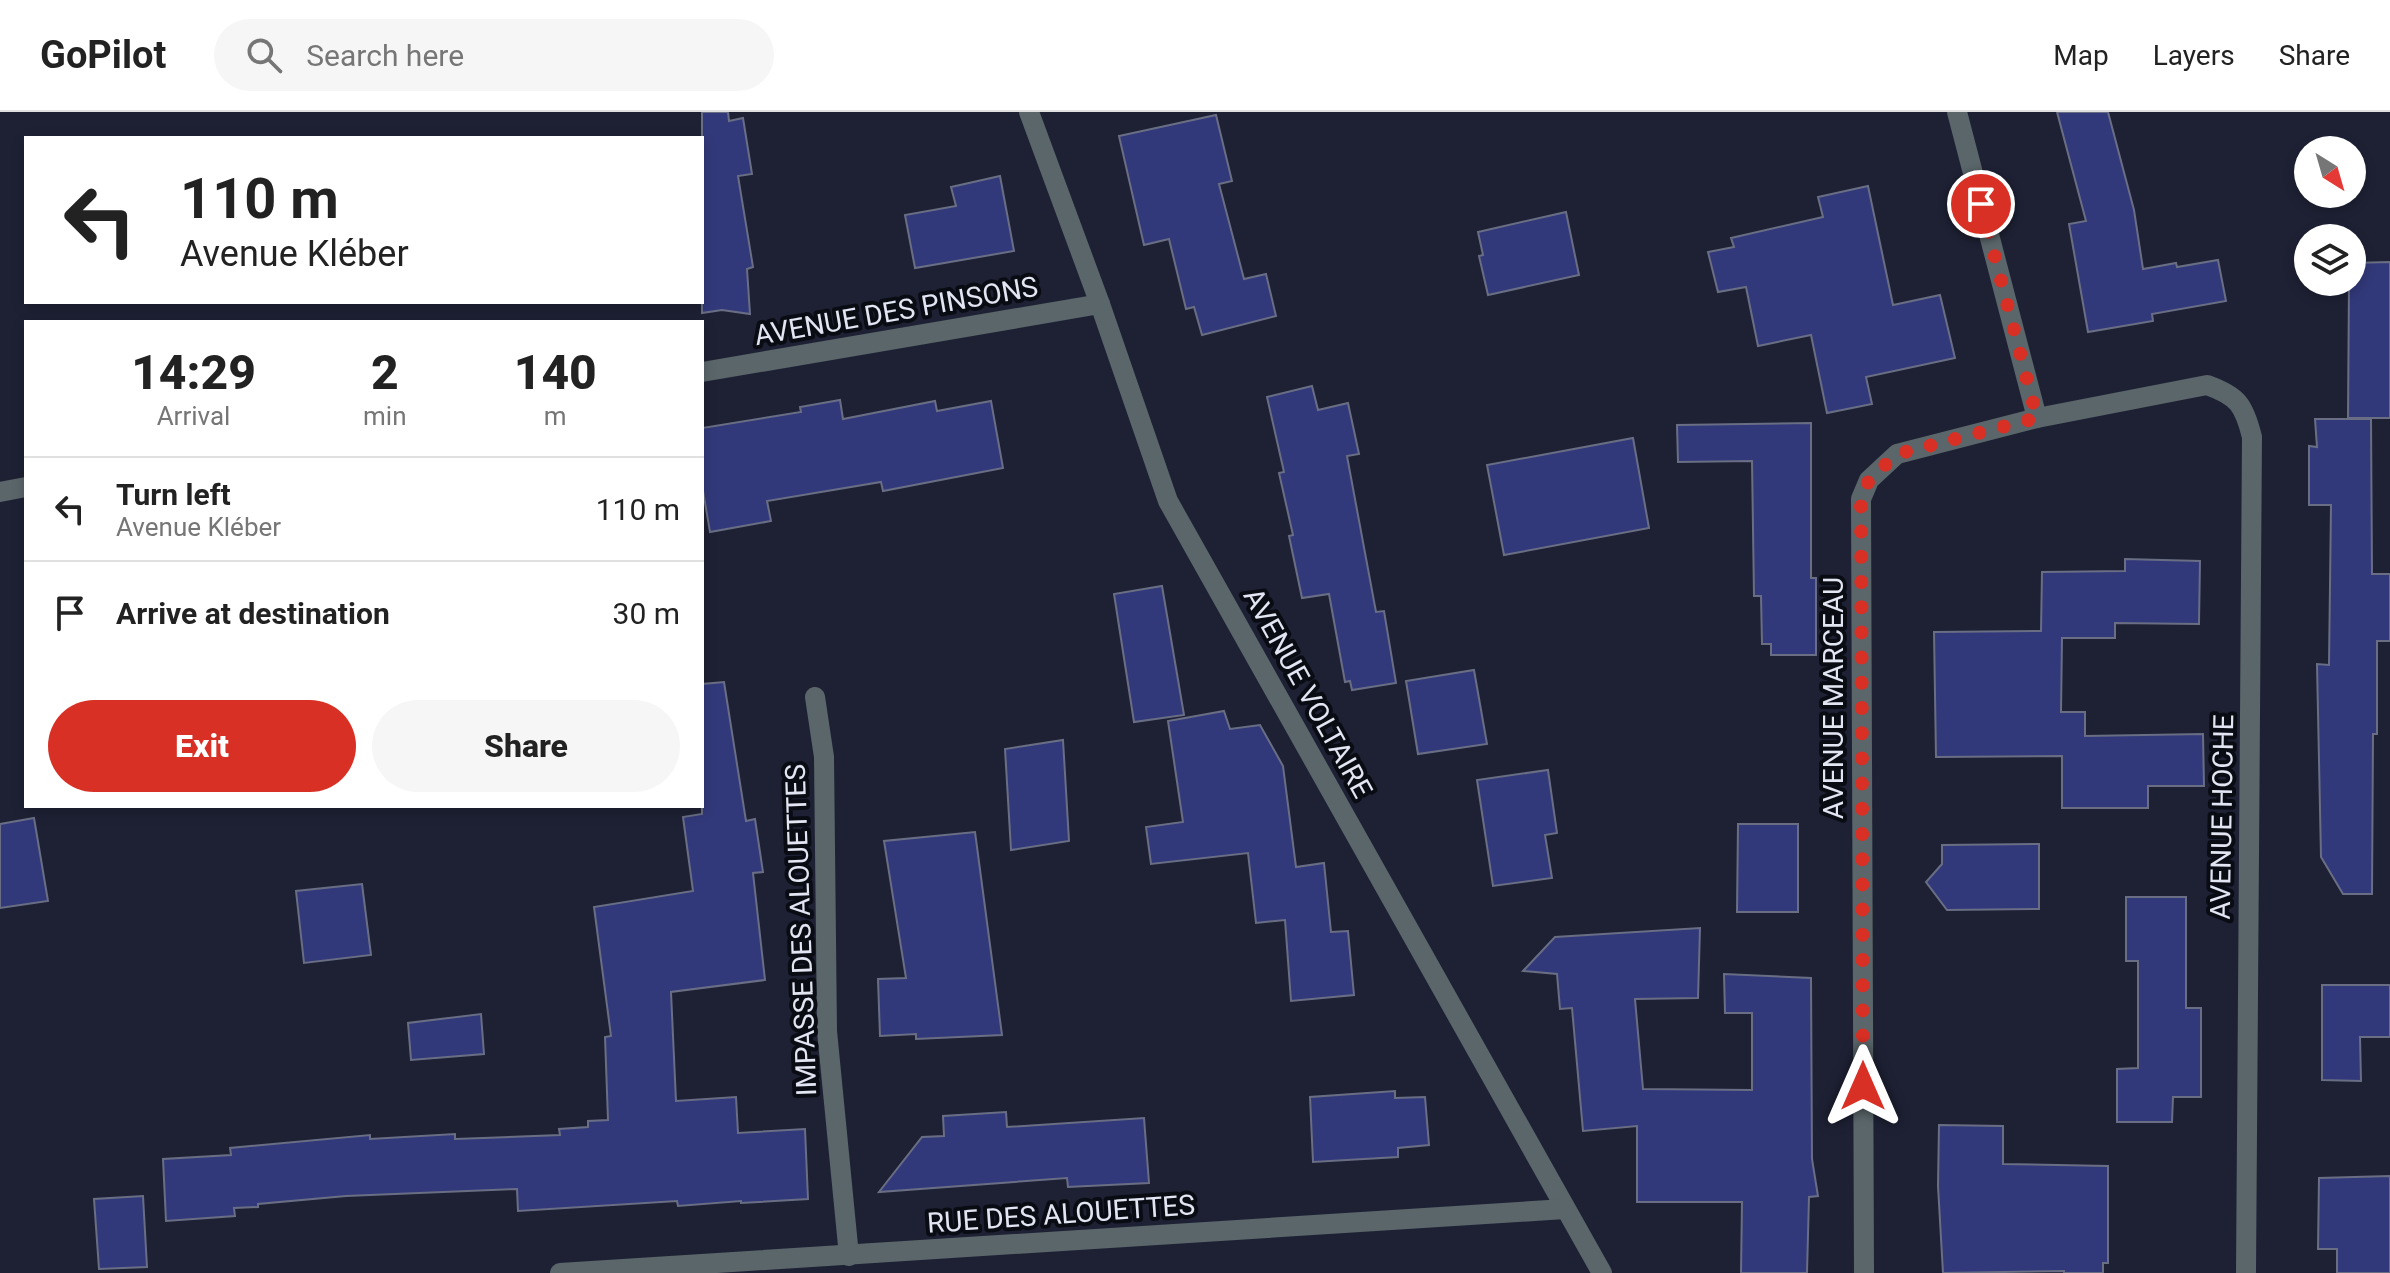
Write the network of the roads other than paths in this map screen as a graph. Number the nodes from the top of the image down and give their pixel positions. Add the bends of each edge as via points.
1 (1029, 112) edge
2 (1957, 112) edge
3 (1100, 304) junction
4 (704, 372) edge
5 (2207, 385) joint
6 (2037, 418) junction
7 (24, 487) edge
8 (0, 492) edge
9 (815, 697) dead end
10 (1565, 1209) junction
11 (849, 1256) junction
12 (560, 1273) edge
13 (1602, 1273) edge
14 (1864, 1273) edge
15 (2246, 1273) edge

1 - 3 street, AVENUE VOLTAIRE
2 - 6 street
3 - 4 street, AVENUE DES PINSONS
3 - 10 street, AVENUE VOLTAIRE via 1168,501
5 - 6 street, AVENUE MARCEAU
5 - 15 street, AVENUE HOCHE via 2231,393 2246,412 2252,437
6 - 14 street, AVENUE MARCEAU via 1897,454 1869,480 1861,499
7 - 8 street
9 - 11 street, IMPASSE DES ALOUETTES via 824,757 827,1031
10 - 11 street, RUE DES ALOUETTES
10 - 13 street, AVENUE VOLTAIRE
11 - 12 street, RUE DES ALOUETTES

